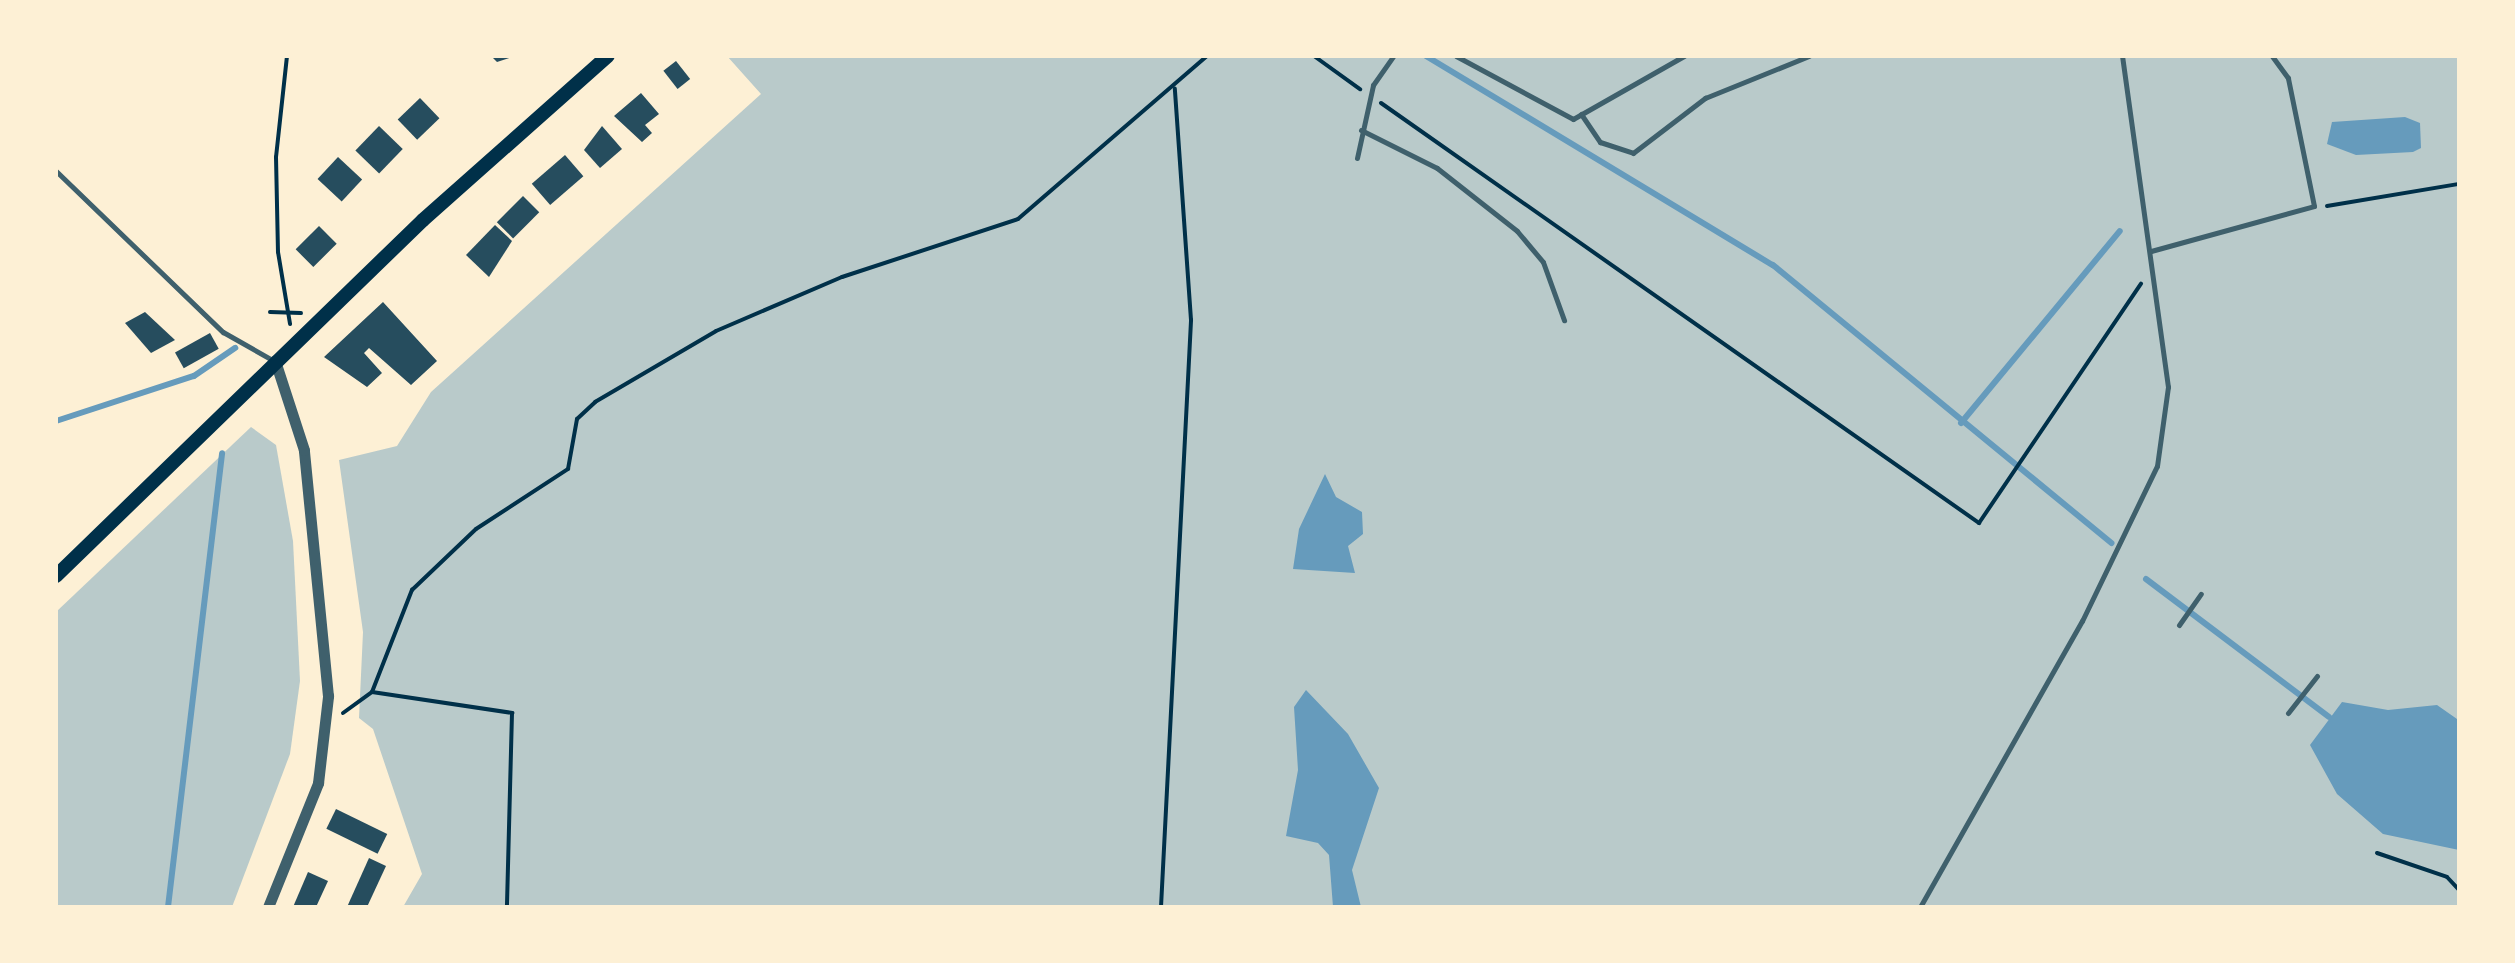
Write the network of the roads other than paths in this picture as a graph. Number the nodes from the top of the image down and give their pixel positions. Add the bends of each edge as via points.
1 (608, 56) edge
2 (1393, 56) edge
3 (1456, 56) edge
4 (1684, 56) edge
5 (1809, 56) edge
6 (2122, 56) edge
7 (2272, 56) edge
8 (1581, 114) junction
9 (1361, 130) junction
10 (1357, 158) dead end
11 (56, 171) edge
12 (2151, 251) junction
13 (1564, 320) dead end
14 (275, 361) junction
15 (56, 576) edge
16 (2201, 594) dead end
17 (2180, 622) dead end
18 (2317, 676) dead end
19 (2288, 713) dead end
20 (268, 907) edge
21 (1920, 907) edge

1 - 14 main road
2 - 9 lane via 1369,95
3 - 8 lane via 1558,116
4 - 8 lane
5 - 8 lane via 1705,98 1633,153 1600,142
6 - 12 lane
7 - 12 lane via 2288,78 2315,204
9 - 10 lane
9 - 13 lane via 1437,168 1508,222 1534,247
11 - 14 lane via 223,332
12 - 21 lane via 2168,411 2147,498
14 - 15 main road
14 - 20 street via 304,450 326,624 326,725 318,783
16 - 17 lane
18 - 19 lane

